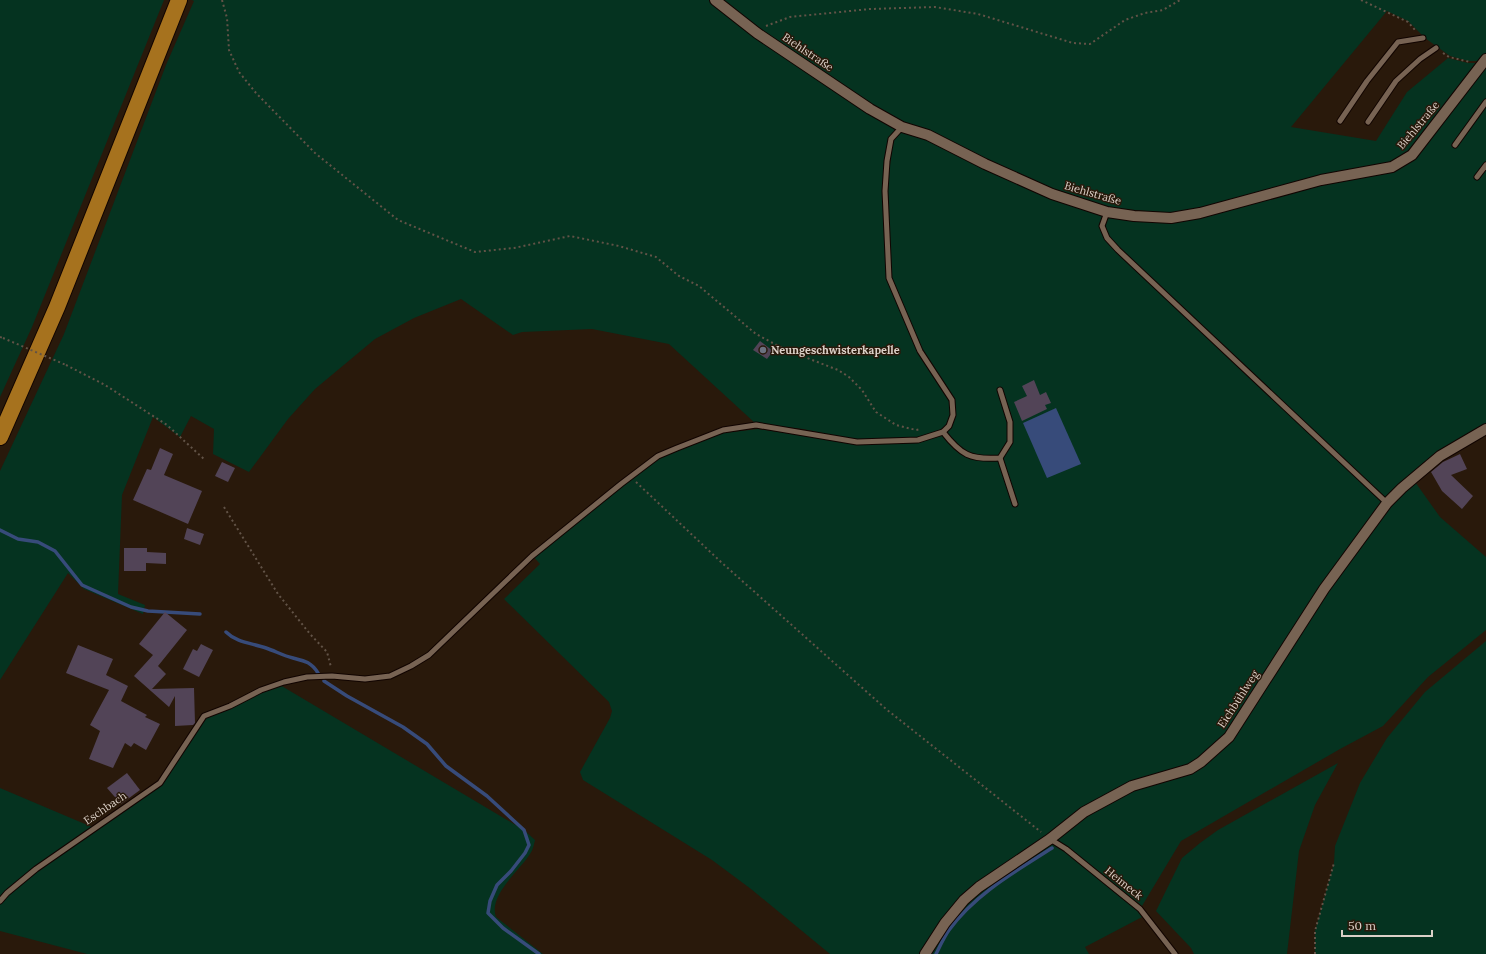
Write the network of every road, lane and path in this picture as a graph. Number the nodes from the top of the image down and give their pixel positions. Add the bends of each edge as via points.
1 (179, 0) edge
2 (222, 0) edge
3 (715, 0) edge
4 (1180, 0) edge
5 (1361, 0) edge
6 (757, 33) junction
7 (1423, 38) joint
8 (1436, 48) joint
9 (1485, 60) edge
10 (1486, 102) edge
11 (1340, 121) dead end
12 (1368, 122) dead end
13 (902, 127) junction
14 (1455, 145) dead end
15 (1486, 165) edge
16 (1477, 177) dead end
17 (1107, 212) junction
18 (0, 337) edge
19 (1000, 390) dead end
20 (922, 429) dead end
21 (1486, 429) edge
22 (943, 432) junction
23 (0, 437) edge
24 (1000, 458) junction
25 (205, 460) dead end
26 (631, 477) junction
27 (1387, 503) junction
28 (1015, 504) dead end
29 (224, 507) dead end
30 (332, 676) junction
31 (1050, 839) junction
32 (1334, 863) dead end
33 (0, 901) edge
34 (925, 954) edge
35 (1175, 954) edge
36 (1315, 954) edge

1 - 23 highway via 57,307
2 - 20 path via 229,50 239,72 315,153 398,220 475,252 514,248 570,236 656,257 680,276 700,286 756,334 849,377 862,390 876,412 896,425
3 - 6 street, Biehlstraße
4 - 6 path via 1163,10 1126,20 1090,44 1073,43 978,14 935,7 870,8 790,17 770,24
5 - 7 path via 1408,22
6 - 13 street, Biehlstraße via 870,109
7 - 11 lane via 1398,42
8 - 9 path via 1449,57 1468,62
8 - 12 lane via 1396,81
9 - 17 street, Biehlstraße via 1412,155 1392,167 1321,180 1170,218
10 - 14 lane
13 - 17 street, Biehlstraße via 928,135 1052,194
13 - 22 lane via 891,139 887,161 885,191 889,278 920,351 952,400 953,415 949,426
15 - 16 lane
17 - 27 lane via 1102,226 1107,238 1118,250
18 - 25 path, bridge via 105,385 167,426
19 - 24 lane via 1010,422 1010,442
21 - 27 street, Eichbühlweg via 1440,456
22 - 24 lane via 956,449 979,459
22 - 26 lane via 918,440 857,442 756,426 723,430 658,456
24 - 28 lane
26 - 30 lane via 532,556 429,655 390,676
26 - 31 path via 721,562 886,709
27 - 31 street, Eichbühlweg via 1324,589 1229,737 1190,769 1132,786 1084,812
29 - 30 path via 278,594 327,652
30 - 33 lane, Eschbach via 307,677 279,684 204,716 160,783 36,869
31 - 34 street, Eichbühlweg via 964,900
31 - 35 lane, Heimeck via 1140,909
32 - 36 path via 1315,931

